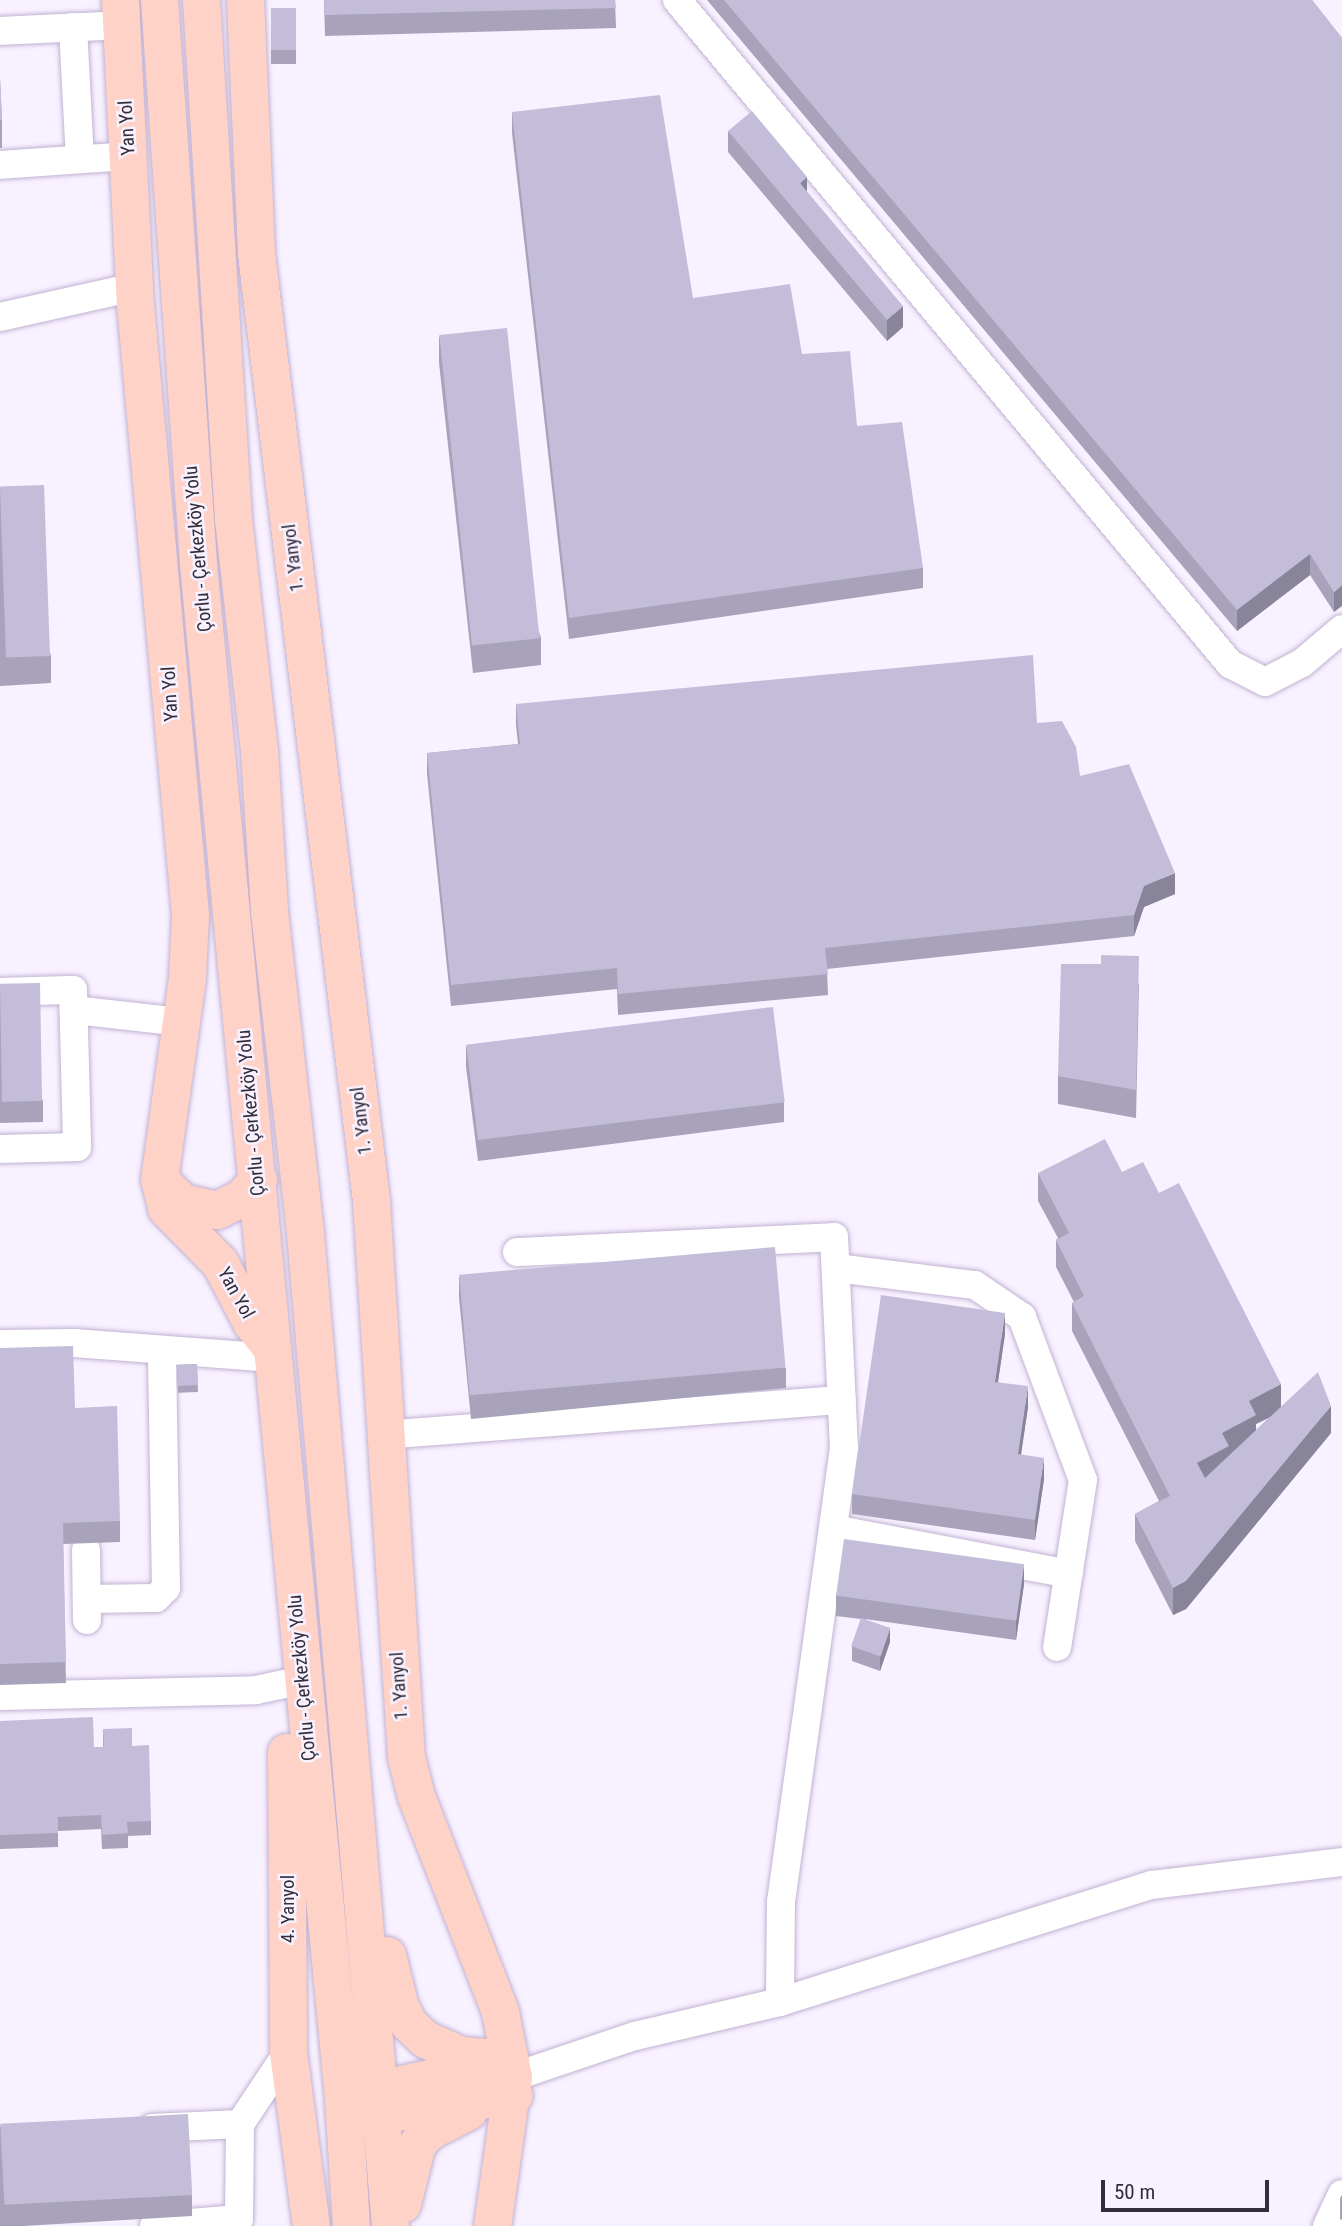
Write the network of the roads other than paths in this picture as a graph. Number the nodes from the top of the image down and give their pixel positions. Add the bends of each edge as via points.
1 (159, 0) edge
2 (201, 0) edge
3 (245, 0) edge
4 (677, 0) edge
5 (121, 13) edge
6 (73, 27) junction
7 (0, 31) edge
8 (128, 156) junction
9 (80, 159) junction
10 (0, 165) edge
11 (134, 287) junction
12 (0, 317) edge
13 (1342, 629) edge
14 (0, 992) edge
15 (74, 1010) junction
16 (181, 1022) junction
17 (0, 1149) edge
18 (159, 1179) junction
19 (258, 1180) junction
20 (517, 1252) dead end
21 (836, 1268) junction
22 (0, 1344) edge
23 (162, 1350) junction
24 (272, 1353) junction
25 (842, 1400) junction
26 (384, 1435) junction
27 (833, 1529) junction
28 (86, 1550) dead end
29 (1069, 1574) junction
30 (294, 1590) junction
31 (1057, 1647) dead end
32 (285, 1684) junction
33 (0, 1696) edge
34 (1342, 1862) edge
35 (359, 1867) junction
36 (780, 2002) junction
37 (288, 2052) junction
38 (513, 2077) junction
39 (343, 2099) junction
40 (382, 2102) junction
41 (240, 2124) junction
42 (120, 2129) edge
43 (346, 2169) junction
44 (1342, 2194) edge
45 (154, 2226) edge
46 (311, 2226) edge
47 (325, 2226) edge
48 (351, 2226) edge
49 (390, 2226) edge
50 (398, 2226) edge
51 (492, 2226) edge
52 (1327, 2226) edge

1 - 19 main road, Çorlu - Çerkezköy Yolu via 198,564
2 - 35 main road, Çorlu - Çerkezköy Yolu via 233,519 305,1234
3 - 26 main road, 1. Yanyol via 256,253 371,1201
4 - 13 street via 1230,664 1265,682 1302,663
5 - 6 street
5 - 8 main road, Yan Yol
6 - 7 street
6 - 9 street
8 - 9 street
8 - 11 main road, Yan Yol
9 - 10 street
11 - 12 street
11 - 16 main road, Yan Yol via 190,914
14 - 15 street via 73,990
15 - 16 street
15 - 17 street via 77,1147
16 - 18 main road, Yan Yol
18 - 19 main road via 182,1202 217,1210 241,1198
18 - 24 main road, Yan Yol via 166,1208 220,1263
19 - 24 main road, Çorlu - Çerkezköy Yolu
20 - 21 street via 834,1237
21 - 25 street
21 - 29 street via 975,1285 1022,1317 1083,1480
22 - 23 street via 74,1343
23 - 24 street
23 - 28 street via 166,1588 156,1598 87,1610
24 - 30 main road, Çorlu - Çerkezköy Yolu
25 - 26 street
25 - 27 street via 844,1448
26 - 38 main road, 1. Yanyol via 406,1757 416,1796 500,2012
27 - 29 street
27 - 36 street via 781,1901
29 - 31 street
30 - 32 main road, 4. Yanyol
30 - 39 main road, Çorlu - Çerkezköy Yolu
32 - 33 street via 256,1690
32 - 37 main road, 4. Yanyol
34 - 36 street via 1152,1885
35 - 38 main road via 378,1915 393,1988 409,2024 438,2048
35 - 40 main road, Çorlu - Çerkezköy Yolu
36 - 38 street via 635,2036
37 - 39 main road
37 - 41 street
37 - 46 main road, 4. Yanyol
38 - 40 main road
38 - 50 main road via 429,2131 410,2162
38 - 51 main road, 1. Yanyol
39 - 40 main road
39 - 43 main road, Çorlu - Çerkezköy Yolu
40 - 49 main road, Çorlu - Çerkezköy Yolu
41 - 42 street
41 - 45 street via 239,2219
43 - 47 main road
43 - 48 main road, Çorlu - Çerkezköy Yolu
44 - 52 street

